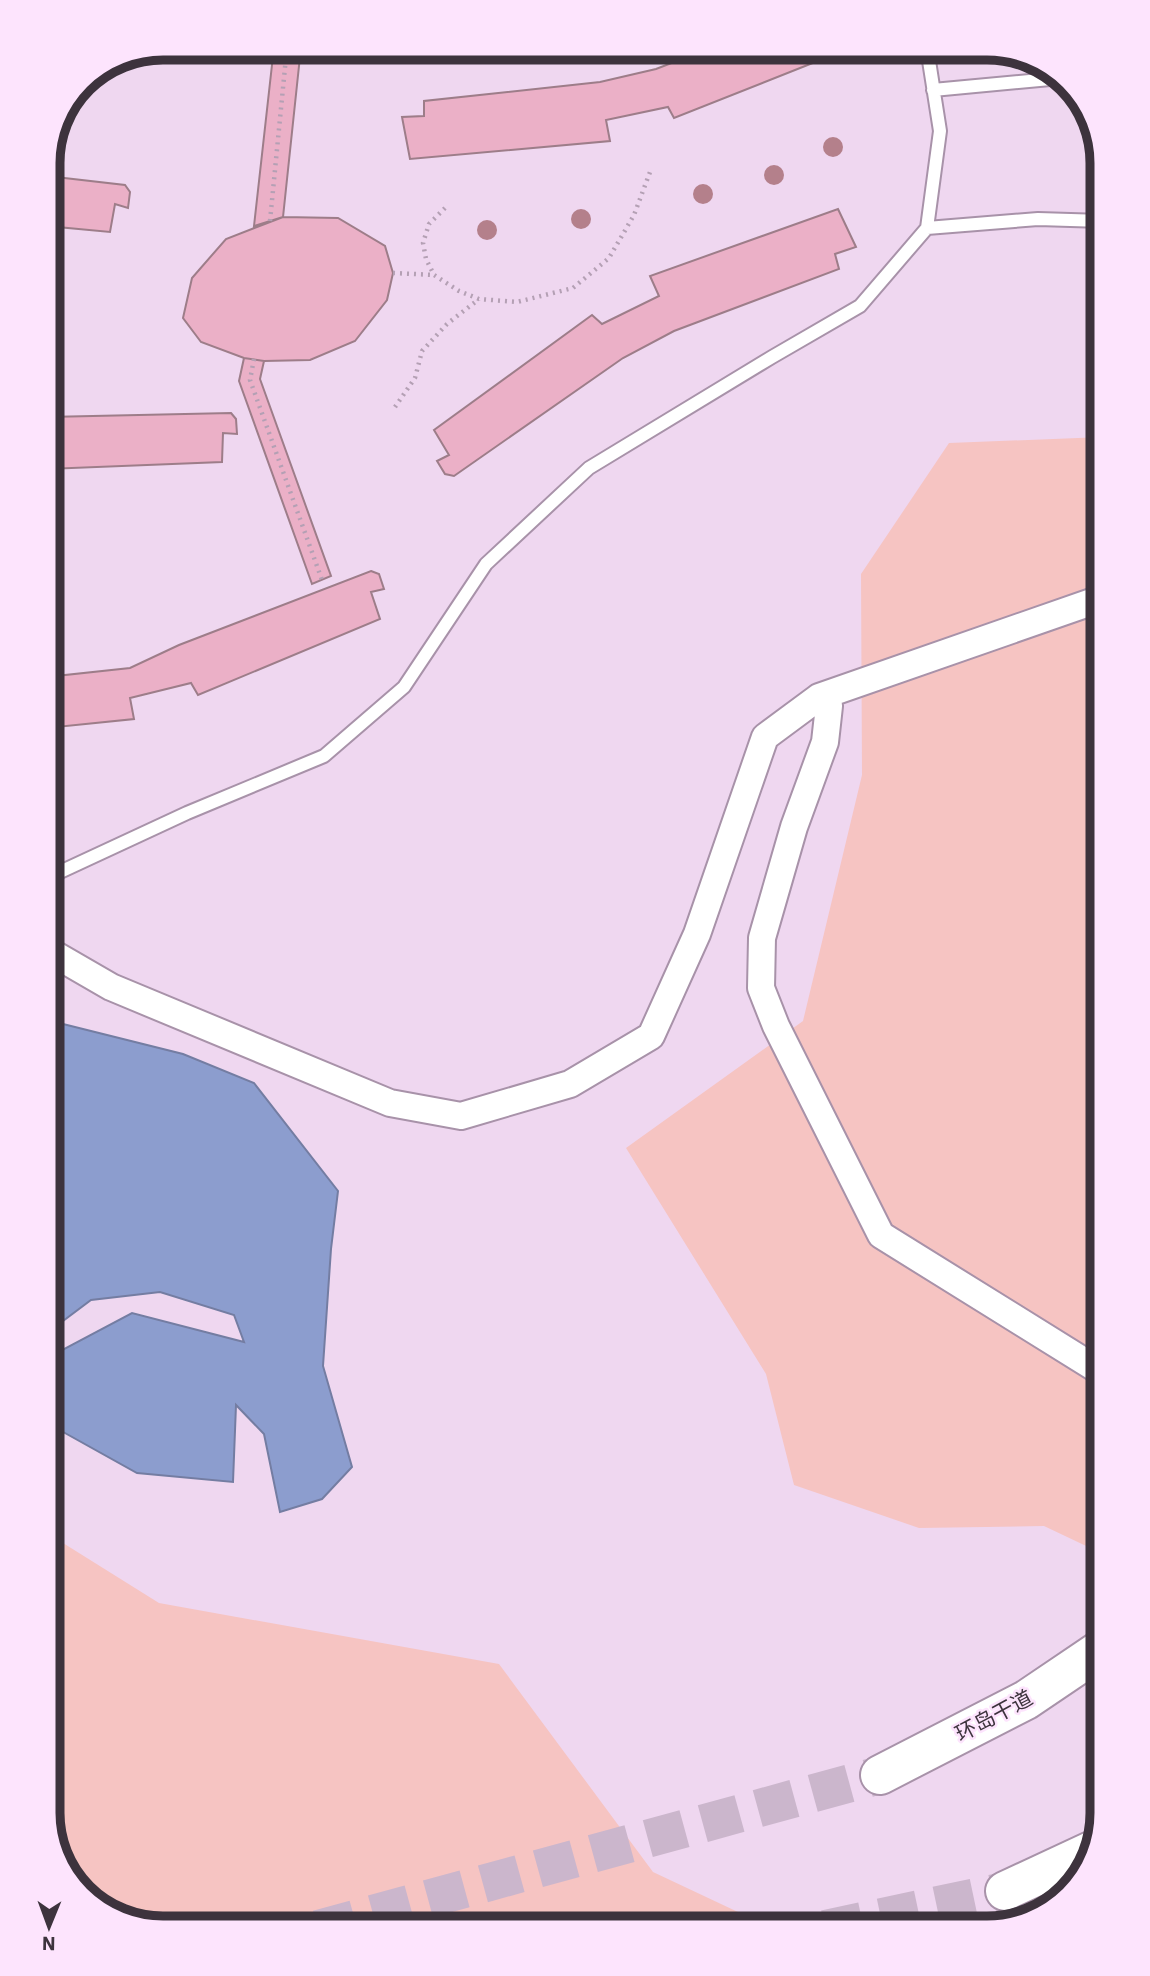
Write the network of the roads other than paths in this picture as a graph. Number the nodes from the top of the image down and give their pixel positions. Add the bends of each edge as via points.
1 (929, 60) edge
2 (1048, 79) edge
3 (933, 90) junction
4 (1090, 221) edge
5 (927, 228) junction
6 (1090, 603) edge
7 (819, 697) junction
8 (60, 872) edge
9 (60, 958) edge
10 (1090, 1365) edge
11 (1090, 1657) edge
12 (880, 1775) tunnel mouth
13 (1081, 1857) edge
14 (1005, 1891) tunnel mouth

1 - 3 lane
2 - 3 lane
3 - 5 lane via 940,131
4 - 5 lane via 1038,219
5 - 8 lane via 860,306 589,468 486,564 404,687 324,757
6 - 7 street
7 - 9 street via 765,737 697,934 651,1036 570,1084 461,1116 390,1103 111,987
7 - 10 street via 829,706 825,743 794,827 762,938 761,988 776,1026 881,1234
11 - 12 highway, 环岛干道 via 1026,1700
13 - 14 highway

